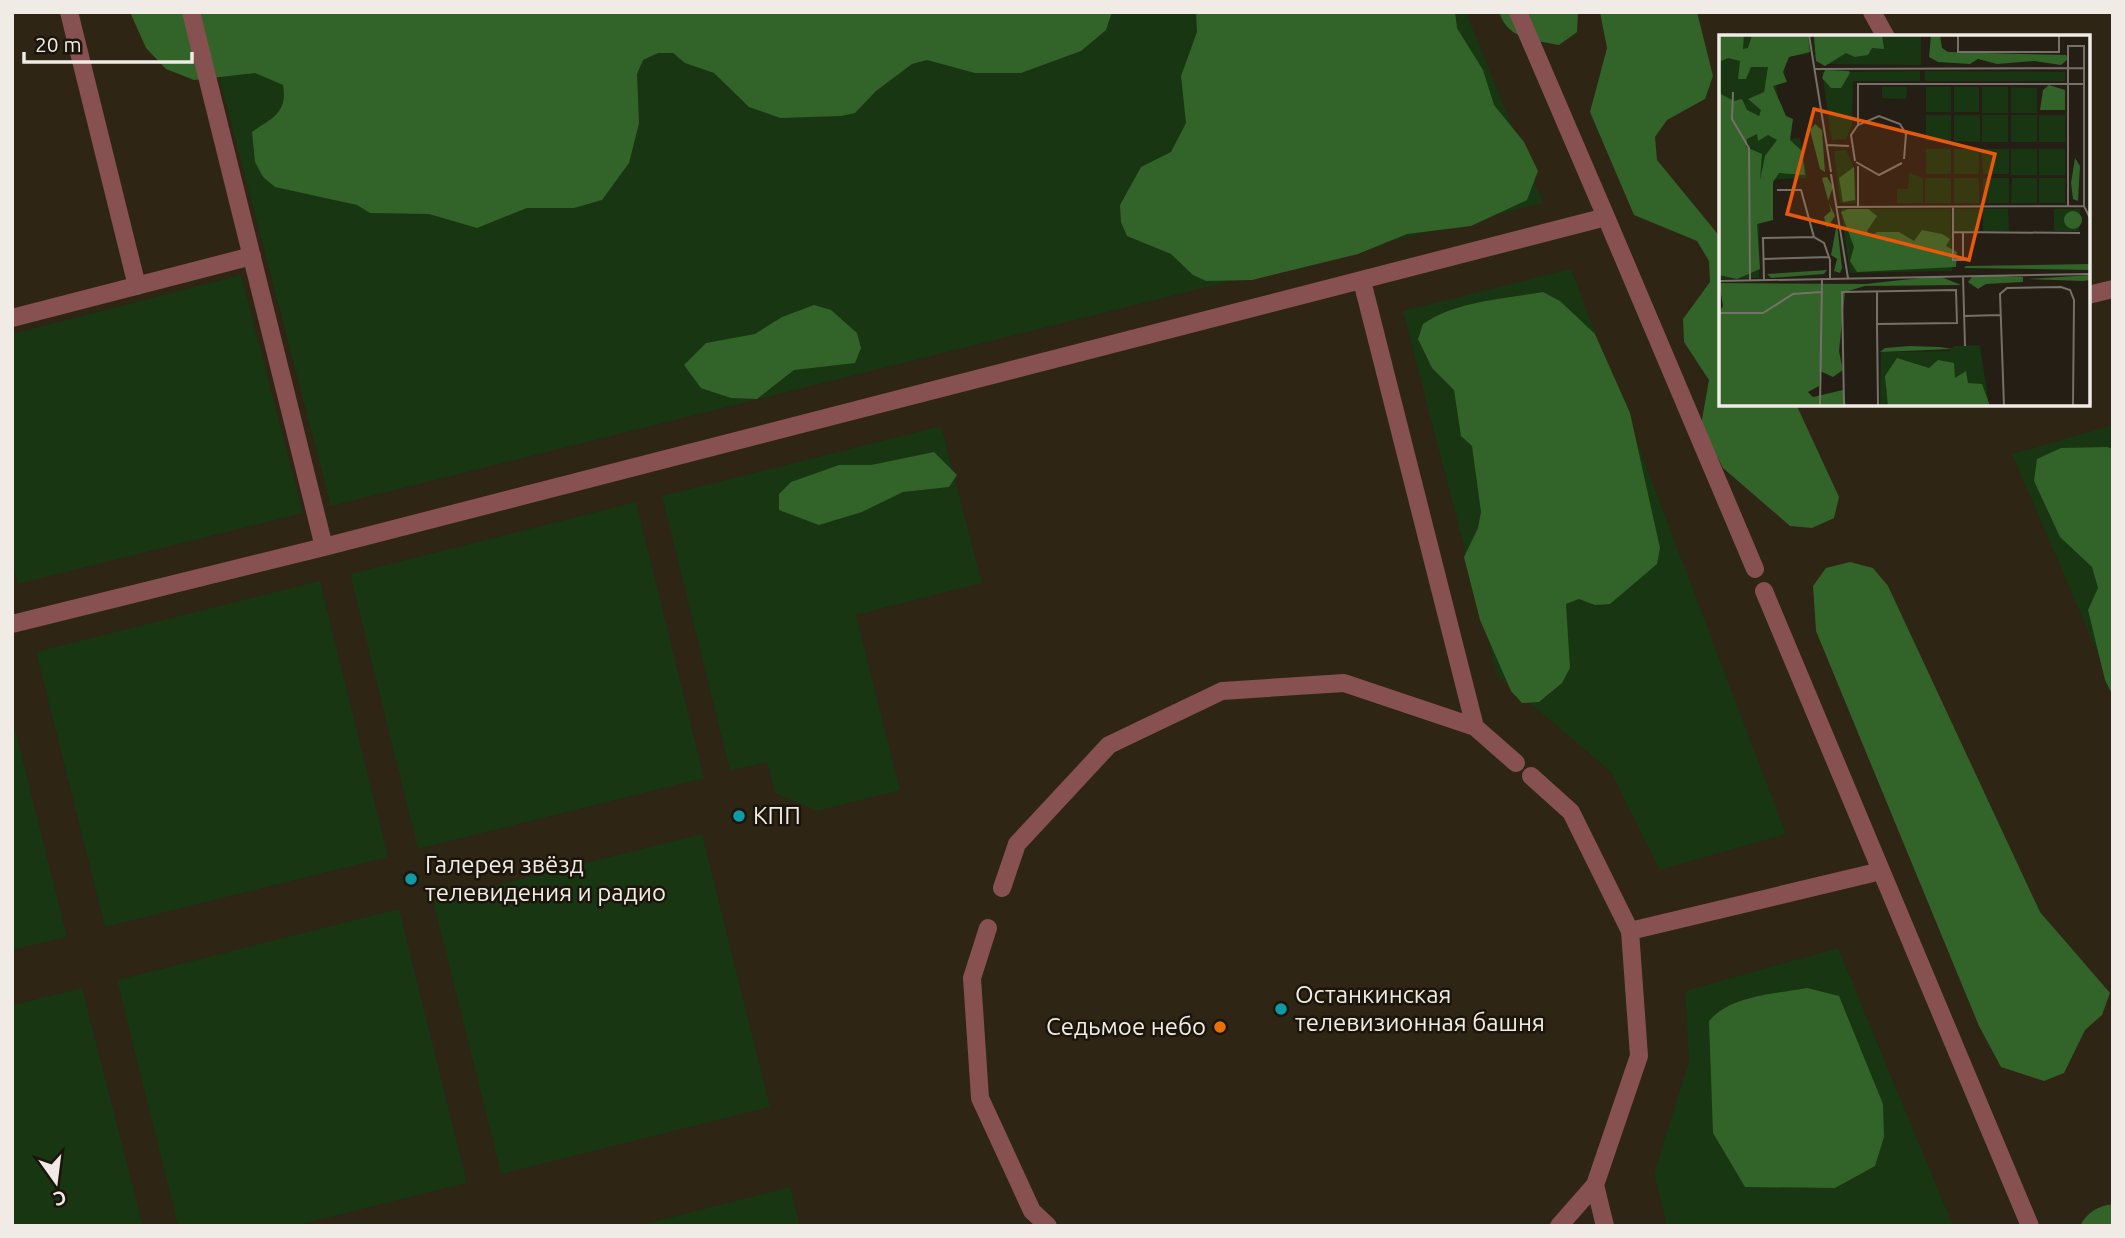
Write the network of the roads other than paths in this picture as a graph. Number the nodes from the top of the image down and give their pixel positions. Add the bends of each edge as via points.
1 (69, 12) edge
2 (191, 12) edge
3 (1518, 12) edge
4 (1872, 12) edge
5 (1885, 35) edge
6 (1606, 217) junction
7 (252, 256) junction
8 (1362, 281) junction
9 (136, 286) junction
10 (2113, 289) edge
11 (2090, 295) edge
12 (12, 318) edge
13 (324, 547) junction
14 (1755, 569) dead end
15 (1764, 591) dead end
16 (12, 624) edge
17 (1475, 727) junction
18 (1516, 764) dead end
19 (1531, 776) dead end
20 (1881, 871) junction
21 (1002, 888) dead end
22 (988, 928) dead end
23 (1630, 931) junction
24 (1595, 1185) junction
25 (1048, 1226) edge
26 (1559, 1226) edge
27 (1605, 1226) edge
28 (2030, 1226) edge

1 - 9 lane
2 - 7 lane
3 - 6 lane
4 - 5 lane
6 - 8 lane
6 - 14 lane
7 - 9 lane
7 - 13 lane
8 - 13 lane
8 - 17 lane
9 - 12 lane
10 - 11 lane
13 - 16 lane
15 - 20 lane
17 - 18 lane
17 - 21 lane via 1344,683 1222,691 1109,745 1017,844
19 - 23 lane via 1571,812
20 - 23 lane
20 - 28 lane
22 - 25 lane via 972,978 980,1098 1032,1211
23 - 24 lane via 1639,1056
24 - 26 lane
24 - 27 lane

